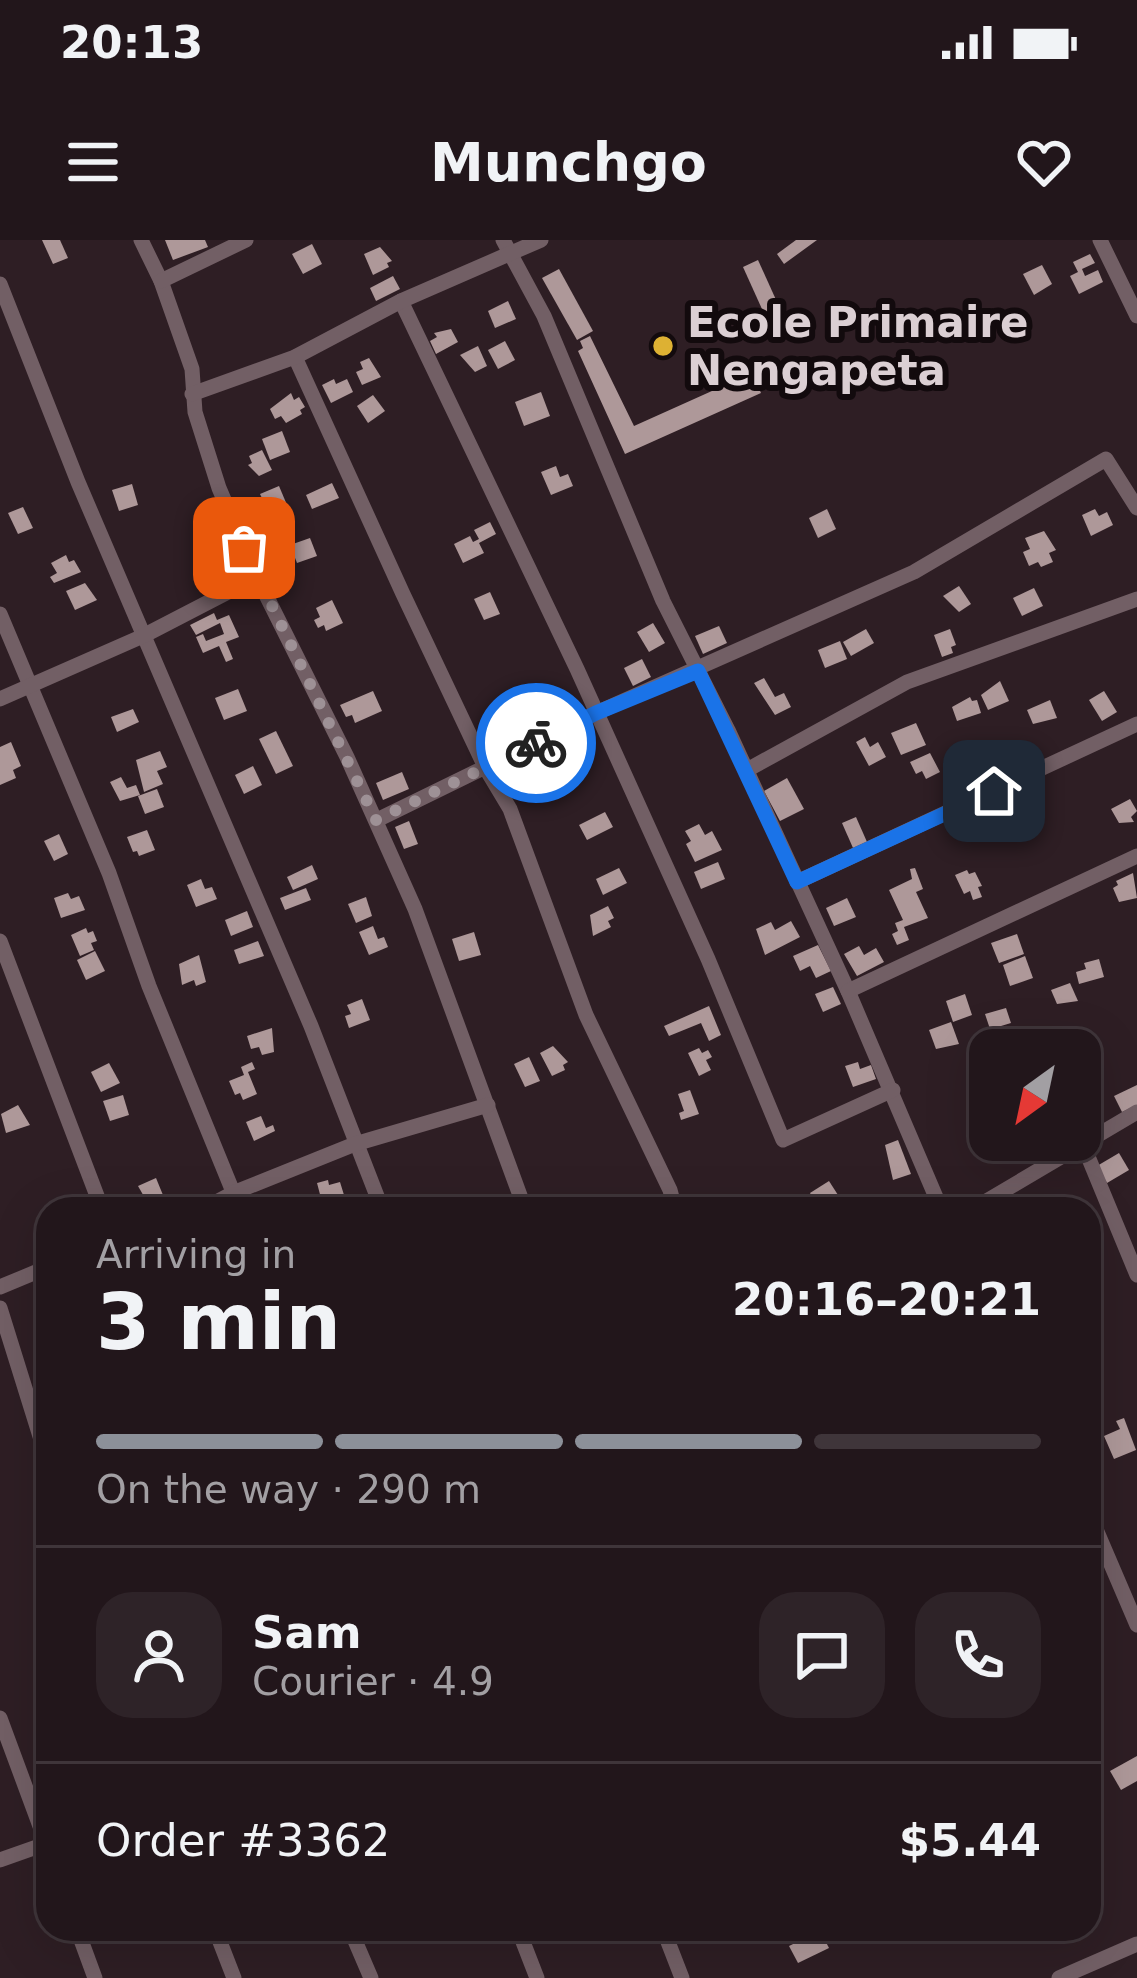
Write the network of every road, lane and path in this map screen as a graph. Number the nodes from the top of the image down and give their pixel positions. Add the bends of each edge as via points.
1 (141, 240) edge
2 (246, 240) edge
3 (541, 240) edge
4 (1100, 240) edge
5 (506, 246) edge
6 (161, 281) junction
7 (0, 284) edge
8 (401, 301) junction
9 (1137, 316) edge
10 (295, 357) junction
11 (192, 394) junction
12 (1137, 508) edge
13 (256, 578) junction
14 (1137, 599) edge
15 (0, 614) edge
16 (143, 636) junction
17 (698, 671) junction
18 (31, 687) junction
19 (0, 699) edge
20 (596, 713) junction
21 (1137, 724) edge
22 (486, 769) junction
23 (747, 770) junction
24 (376, 820) junction
25 (1137, 856) edge
26 (797, 882) junction
27 (0, 941) edge
28 (848, 991) junction
29 (893, 1090) junction
30 (488, 1105) junction
31 (1137, 1112) edge
32 (1101, 1132) edge
33 (355, 1144) junction
34 (1051, 1161) edge
35 (1090, 1161) edge
36 (97, 1197) edge
37 (234, 1197) edge
38 (244, 1197) edge
39 (377, 1197) edge
40 (521, 1197) edge
41 (670, 1197) edge
42 (936, 1197) edge
43 (993, 1197) edge
44 (36, 1272) edge
45 (1137, 1275) edge
46 (0, 1287) edge
47 (0, 1308) edge
48 (36, 1424) edge
49 (1101, 1541) edge
50 (1137, 1625) edge
51 (0, 1718) edge
52 (36, 1815) edge
53 (36, 1849) edge
54 (0, 1860) edge
55 (81, 1941) edge
56 (220, 1941) edge
57 (355, 1941) edge
58 (523, 1941) edge
59 (668, 1941) edge
60 (1137, 1944) edge
61 (95, 1978) edge
62 (234, 1978) edge
63 (371, 1978) edge
64 (537, 1978) edge
65 (682, 1978) edge
66 (1059, 1978) edge

1 - 6 street
2 - 6 street
3 - 5 street
4 - 9 street
5 - 8 street
5 - 17 street
6 - 11 street via 192,369
7 - 16 street
8 - 10 street
8 - 20 street
10 - 11 street
10 - 22 street
11 - 13 street
12 - 17 street via 1106,459 914,572
13 - 16 street
13 - 24 street
14 - 23 street via 908,682
15 - 18 street
16 - 18 street
16 - 33 street
17 - 20 street
17 - 23 street
18 - 19 street
18 - 37 street
20 - 22 street
20 - 29 street via 783,1140
21 - 26 street
22 - 24 street
22 - 41 street via 510,809 586,1015
23 - 26 street
24 - 30 street
25 - 28 street
26 - 28 street
27 - 36 street
28 - 29 street
29 - 42 street
30 - 33 street
30 - 40 street
31 - 32 street
33 - 38 street
33 - 39 street
34 - 43 street
35 - 45 street
44 - 46 street
47 - 48 street
49 - 50 street
51 - 52 street
53 - 54 street
55 - 61 street
56 - 62 street
57 - 63 street
58 - 64 street
59 - 65 street
60 - 66 street

